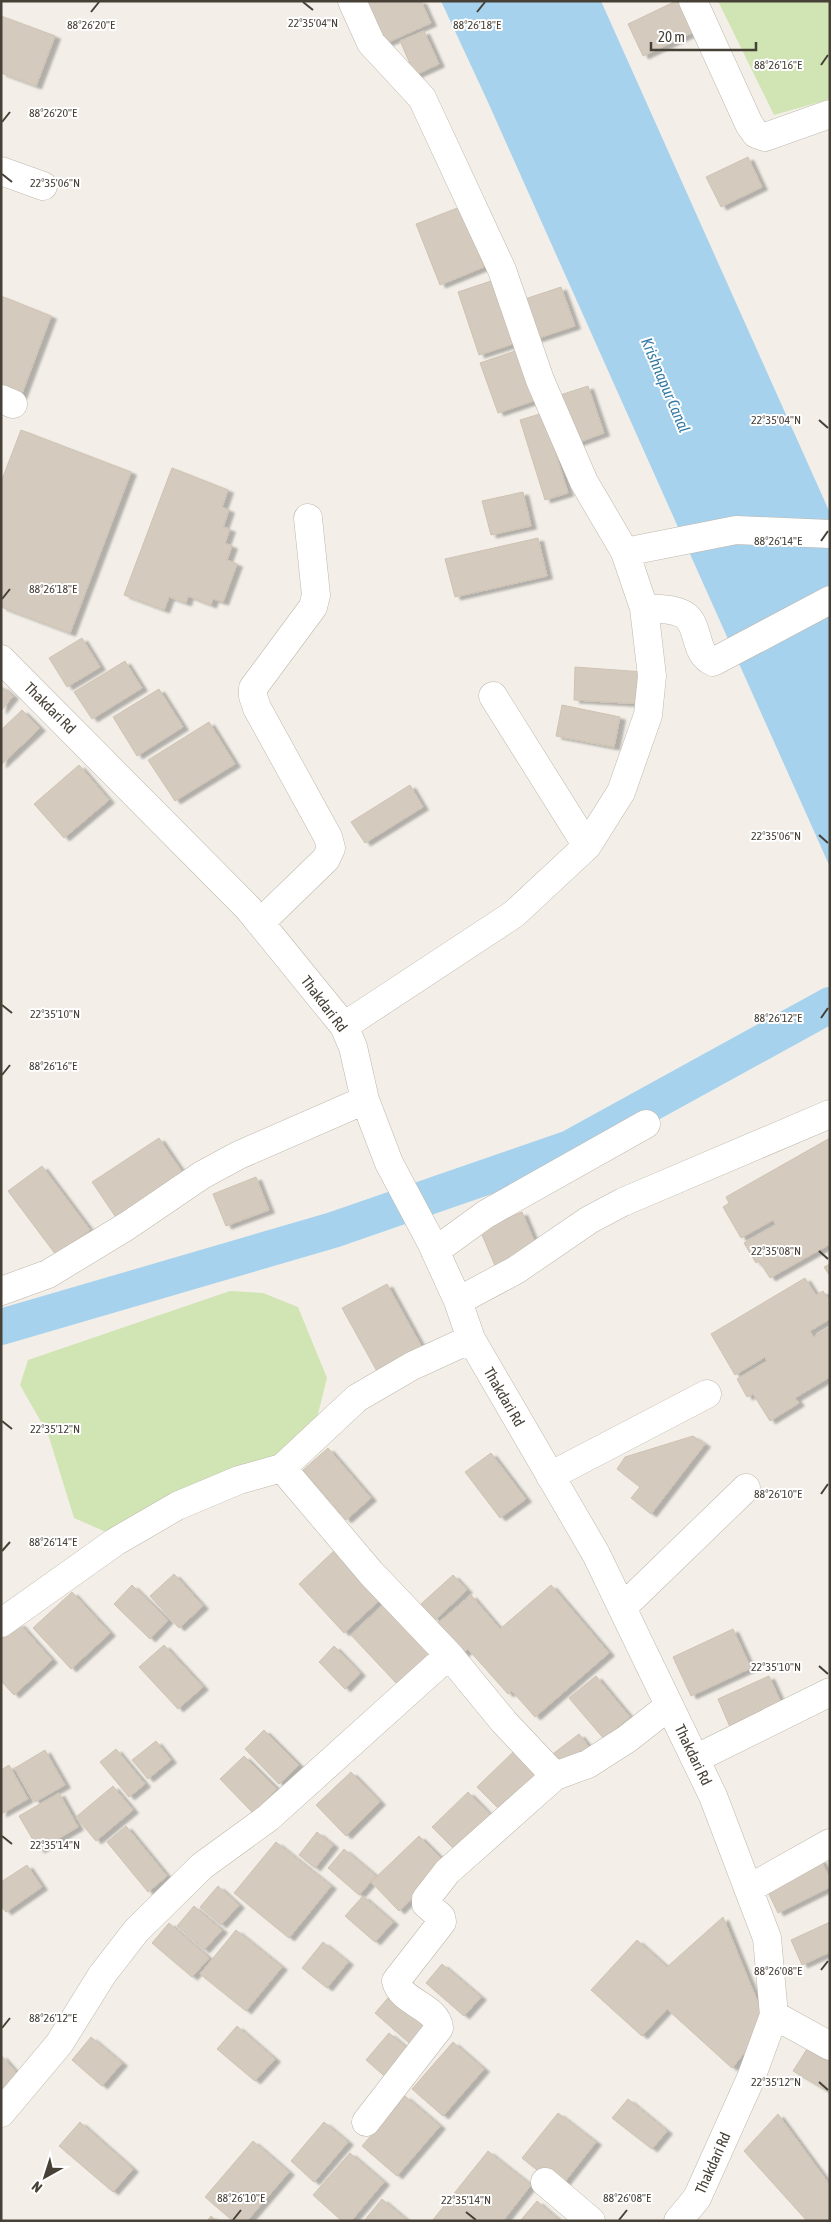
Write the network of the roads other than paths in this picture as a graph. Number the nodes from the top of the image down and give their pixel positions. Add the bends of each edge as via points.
1 (352, 1) edge
2 (693, 1) edge
3 (830, 114) edge
4 (1, 171) edge
5 (43, 186) dead end
6 (308, 518) dead end
7 (830, 534) edge
8 (625, 552) junction
9 (830, 600) edge
10 (644, 608) junction
11 (1, 659) edge
12 (493, 696) dead end
13 (587, 846) junction
14 (260, 923) junction
15 (344, 1026) junction
16 (365, 1100) junction
17 (830, 1114) edge
18 (646, 1124) dead end
19 (433, 1246) junction
20 (1, 1291) edge
21 (458, 1302) junction
22 (471, 1339) junction
23 (707, 1394) dead end
24 (282, 1468) junction
25 (550, 1476) junction
26 (746, 1488) dead end
27 (622, 1608) junction
28 (1, 1623) edge
29 (449, 1656) junction
30 (830, 1692) edge
31 (669, 1706) junction
32 (695, 1760) junction
33 (555, 1776) junction
34 (830, 1843) edge
35 (748, 1889) junction
36 (774, 2015) junction
37 (830, 2046) edge
38 (1, 2113) edge
39 (366, 2122) dead end
40 (545, 2182) dead end
41 (591, 2221) edge
42 (678, 2221) edge

1 - 8 street via 371,43 422,98 502,270 540,380 584,482
2 - 3 street via 756,134 765,138
4 - 5 street
6 - 14 street via 316,596 313,607 253,688 253,696 331,848 326,859
7 - 8 street via 736,530
8 - 10 street
9 - 10 street via 712,662 702,652 685,615
10 - 13 street via 652,676 648,715 622,792
11 - 14 street, Thakdari Rd
12 - 13 street
13 - 15 street via 514,914
14 - 15 street, Thakdari Rd
15 - 16 street, Thakdari Rd via 353,1047
16 - 19 street, Thakdari Rd via 389,1164
16 - 20 street via 239,1155 202,1175 56,1270
17 - 21 street via 624,1202 580,1226 516,1270
18 - 19 street
19 - 21 street, Thakdari Rd
21 - 22 street, Thakdari Rd
22 - 24 street via 412,1366 357,1398
22 - 25 street, Thakdari Rd
23 - 25 street
24 - 28 street via 239,1480 177,1506 115,1542
24 - 29 street via 371,1573
25 - 27 street, Thakdari Rd via 596,1554
26 - 27 street
27 - 31 street, Thakdari Rd
29 - 33 street
29 - 38 street via 268,1818 202,1866 136,1932 102,1975 60,2044
30 - 32 street
31 - 32 street, Thakdari Rd
31 - 33 street via 588,1764
32 - 35 street, Thakdari Rd via 713,1796
33 - 39 street via 447,1872 426,1899 426,1904 441,1917 442,1922 396,1981 400,1991 436,2018 439,2028
34 - 35 street
35 - 36 street, Thakdari Rd via 767,1938
36 - 37 street
36 - 42 street, Thakdari Rd via 752,2078 698,2198
40 - 41 street

